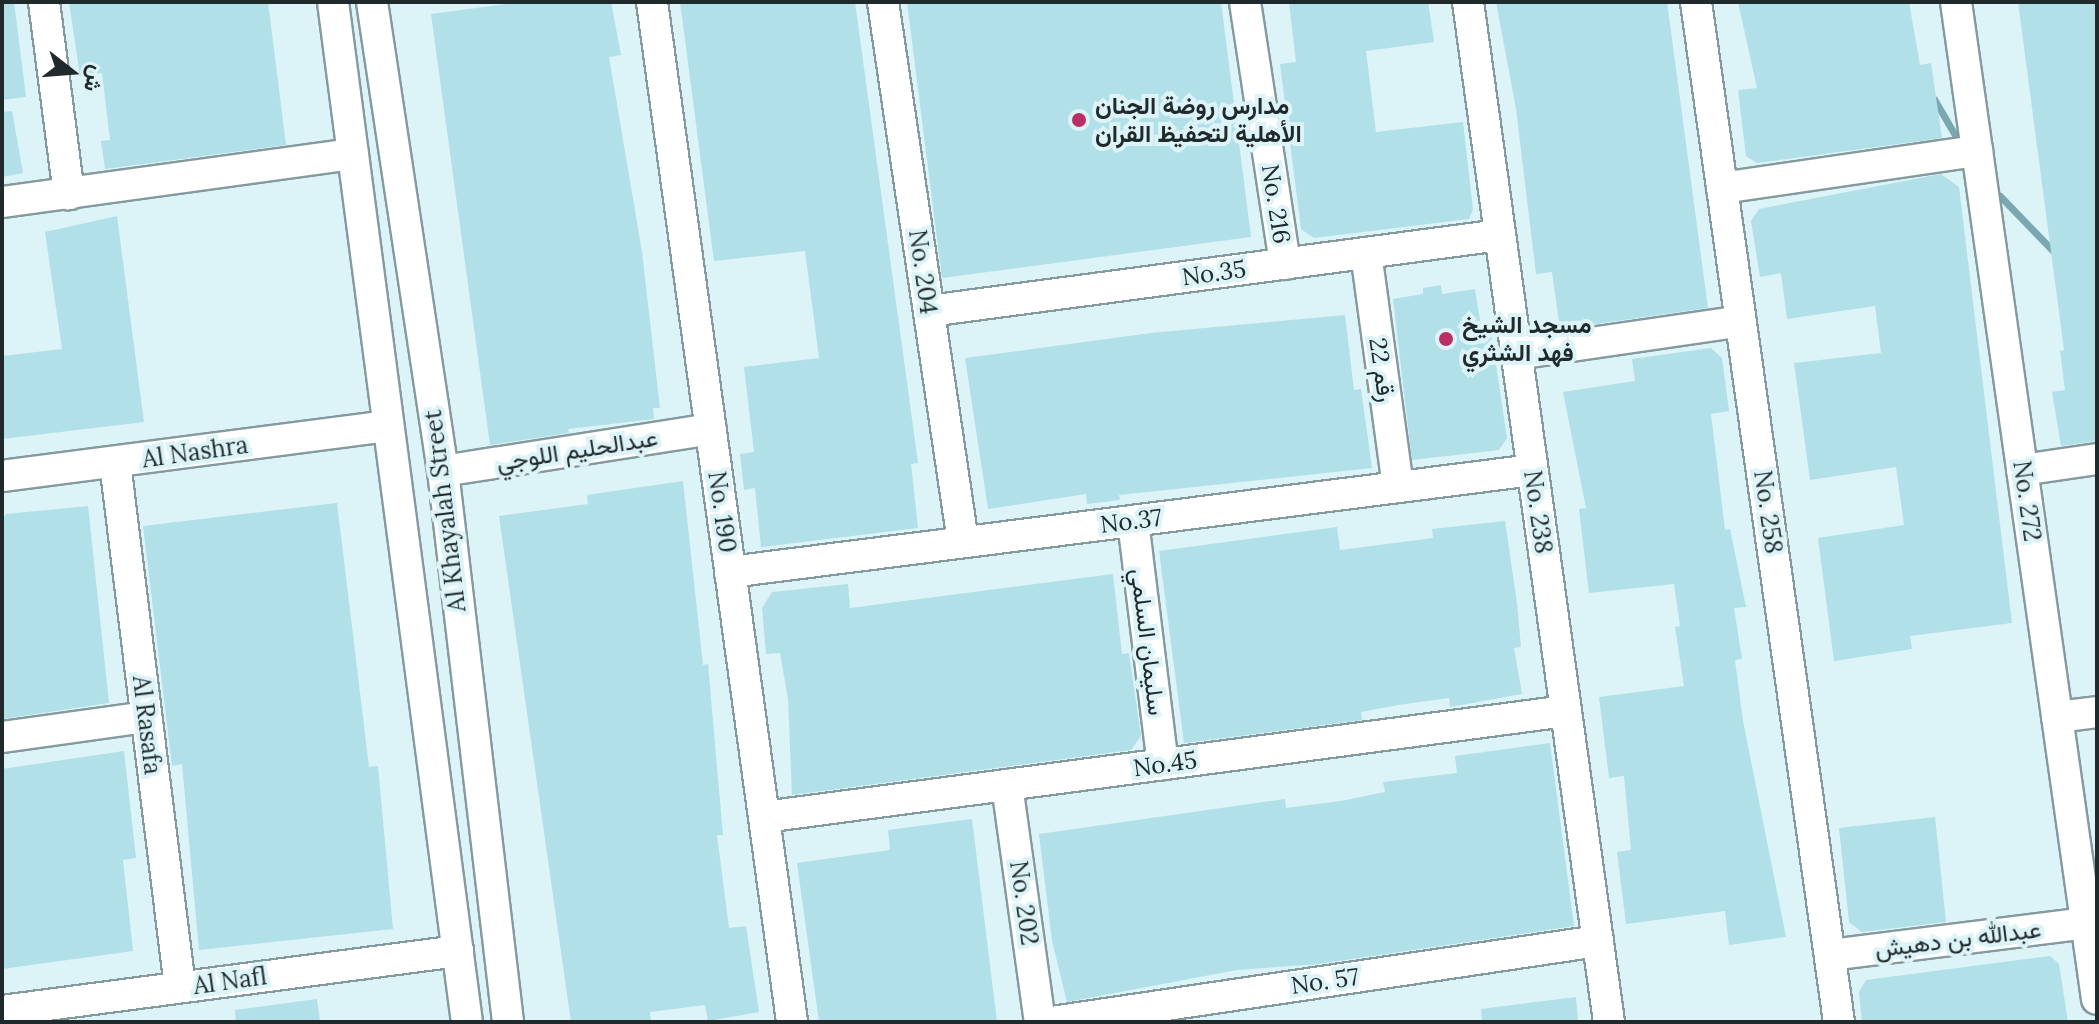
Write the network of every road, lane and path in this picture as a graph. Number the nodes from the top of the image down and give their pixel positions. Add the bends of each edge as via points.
1 (44, 2) edge
2 (333, 2) edge
3 (372, 2) edge
4 (652, 2) edge
5 (883, 2) edge
6 (1245, 2) edge
7 (1468, 2) edge
8 (1696, 2) edge
9 (1956, 2) edge
10 (1977, 151) junction
11 (353, 154) junction
12 (1722, 188) junction
13 (69, 194) junction
14 (2, 202) edge
15 (1500, 235) junction
16 (1366, 253) junction
17 (1285, 264) junction
18 (929, 311) junction
19 (1741, 321) junction
20 (1516, 354) junction
21 (387, 426) junction
22 (711, 429) junction
23 (2097, 459) edge
24 (115, 463) junction
25 (1533, 470) junction
26 (2022, 470) junction
27 (443, 471) junction
28 (2, 476) edge
29 (1398, 487) junction
30 (1133, 521) junction
31 (963, 542) junction
32 (405, 553) junction
33 (452, 563) junction
34 (730, 572) junction
35 (464, 673) junction
36 (422, 676) junction
37 (1566, 711) junction
38 (2097, 712) edge
39 (146, 717) junction
40 (2057, 717) junction
41 (2, 737) edge
42 (1163, 764) junction
43 (1007, 785) junction
44 (764, 817) junction
45 (2086, 923) junction
46 (1598, 941) junction
47 (458, 951) junction
48 (1830, 955) junction
49 (180, 987) junction
50 (2097, 999) edge
51 (2, 1011) edge
52 (467, 1022) edge
53 (508, 1022) edge
54 (792, 1022) edge
55 (1040, 1022) edge
56 (1052, 1022) edge
57 (1609, 1022) edge
58 (1839, 1022) edge

1 - 13 street
2 - 11 street, Al Khayalah Street
3 - 27 street, Al Khayalah Street
4 - 22 street, No. 190
5 - 18 street, No. 204
6 - 17 street, No. 216
7 - 15 street, No. 238
8 - 12 street, No. 258
9 - 10 street, No. 272
10 - 12 street
10 - 26 street, No. 272
11 - 13 street
11 - 21 street, Al Khayalah Street
12 - 19 street, No. 258
13 - 14 street
15 - 16 street, No.35
15 - 20 street, No. 238
16 - 17 street, No.35
16 - 29 street, رقم 22
17 - 18 street, No.35
18 - 31 street, No. 204
19 - 20 street
19 - 48 street, No. 258
20 - 25 street, No. 238
21 - 24 street, Al Nashra
21 - 32 street, Al Khayalah Street
22 - 27 street, عبدالحليم اللوجي
22 - 34 street, No. 190
23 - 26 street
24 - 28 street, Al Nashra
24 - 39 street, Al Rasafa
25 - 29 street, No.37
25 - 37 street, No. 238
26 - 40 street, No. 272
27 - 33 street, Al Khayalah Street
29 - 30 street, No.37
30 - 31 street, No.37
30 - 42 street, سليمان السلمي
31 - 34 street, No.37
32 - 33 street via 414,585 427,599 442,596
32 - 36 street, Al Khayalah Street
33 - 35 street, Al Khayalah Street
34 - 44 street, No. 190
35 - 36 street via 454,651 441,647 429,649
35 - 53 street, Al Khayalah Street
36 - 47 street, Al Khayalah Street
37 - 42 street, No.45
37 - 46 street, No. 238
38 - 40 street
39 - 41 street
39 - 49 street, Al Rasafa
40 - 45 street, No. 272
42 - 43 street, No.45
43 - 44 street, No.45
43 - 55 street, No. 202
44 - 54 street, No. 190
45 - 48 street, عبدالله بن دهيش
45 - 50 street, No. 272
46 - 56 street, No. 57
46 - 57 street, No. 238
47 - 49 street, Al Nafl
47 - 52 street, Al Khayalah Street
48 - 58 street, No. 258
49 - 51 street, Al Nafl

